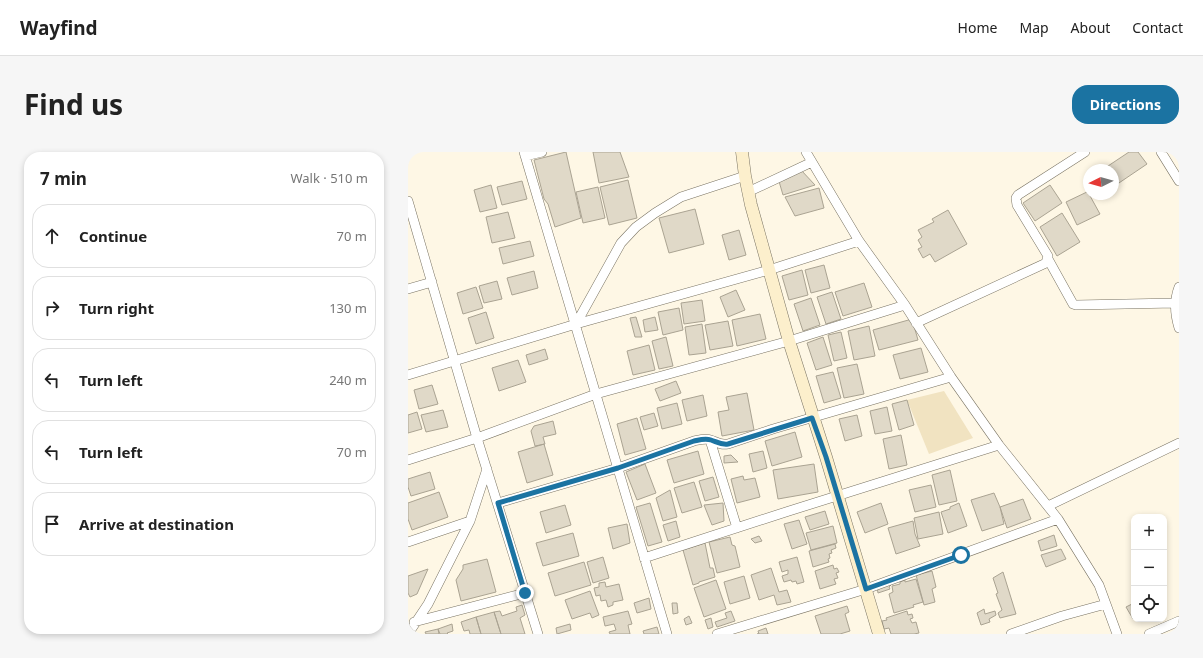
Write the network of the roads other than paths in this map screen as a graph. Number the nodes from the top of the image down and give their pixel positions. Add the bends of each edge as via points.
1 (542, 152) edge
2 (742, 152) edge
3 (806, 152) edge
4 (1085, 152) edge
5 (1161, 152) edge
6 (525, 154) edge
7 (812, 162) junction
8 (745, 176) junction
9 (1179, 181) edge
10 (748, 192) junction
11 (408, 201) edge
12 (859, 241) junction
13 (1048, 259) junction
14 (769, 270) junction
15 (432, 282) junction
16 (1179, 287) edge
17 (408, 289) edge
18 (1175, 303) junction
19 (905, 305) junction
20 (916, 323) junction
21 (576, 324) junction
22 (1179, 328) edge
23 (789, 341) junction
24 (455, 360) junction
25 (408, 375) edge
26 (951, 377) junction
27 (596, 394) junction
28 (812, 418) junction
29 (477, 438) junction
30 (710, 440) junction
31 (1179, 443) edge
32 (999, 445) junction
33 (408, 460) edge
34 (618, 468) junction
35 (487, 469) junction
36 (838, 496) junction
37 (498, 503) junction
38 (1048, 506) junction
39 (1058, 519) junction
40 (470, 521) junction
41 (737, 528) junction
42 (408, 542) edge
43 (644, 558) junction
44 (866, 589) junction
45 (525, 593) junction
46 (1106, 604) junction
47 (1179, 621) edge
48 (412, 623) edge
49 (408, 634) edge
50 (538, 634) edge
51 (667, 634) edge
52 (717, 634) edge
53 (879, 634) edge
54 (1011, 634) edge
55 (1117, 634) edge
56 (1149, 634) edge

1 - 6 street
2 - 8 street
3 - 7 street
4 - 13 street via 1016,198 1017,205
5 - 9 street
6 - 21 street
7 - 10 street
7 - 12 street
8 - 10 street
8 - 21 street via 681,197 636,227 621,243
10 - 14 street
11 - 15 street
12 - 14 street
12 - 19 street
13 - 18 street via 1073,304
13 - 20 street via 1046,263
14 - 21 street
14 - 23 street
15 - 17 street
15 - 24 street
16 - 18 street
18 - 22 street
19 - 20 street
19 - 23 street
20 - 26 street
21 - 24 street
21 - 27 street
23 - 27 street
23 - 28 street
24 - 25 street
24 - 29 street
26 - 28 street
26 - 32 street
27 - 29 street
27 - 34 street
28 - 30 street via 728,444 722,445
28 - 36 street
29 - 33 street
29 - 35 street
30 - 34 street via 694,441
30 - 41 street
31 - 38 street
32 - 36 street
32 - 38 street
34 - 37 street
34 - 43 street
35 - 37 street
35 - 40 street
36 - 41 street
36 - 44 street
37 - 45 street
38 - 39 street
39 - 44 street
39 - 46 street via 1099,585
40 - 42 street
40 - 48 street via 428,604
41 - 43 street
43 - 51 street
44 - 52 street
44 - 53 street
45 - 48 street
45 - 50 street
46 - 54 street
46 - 55 street
47 - 56 street
48 - 49 street

